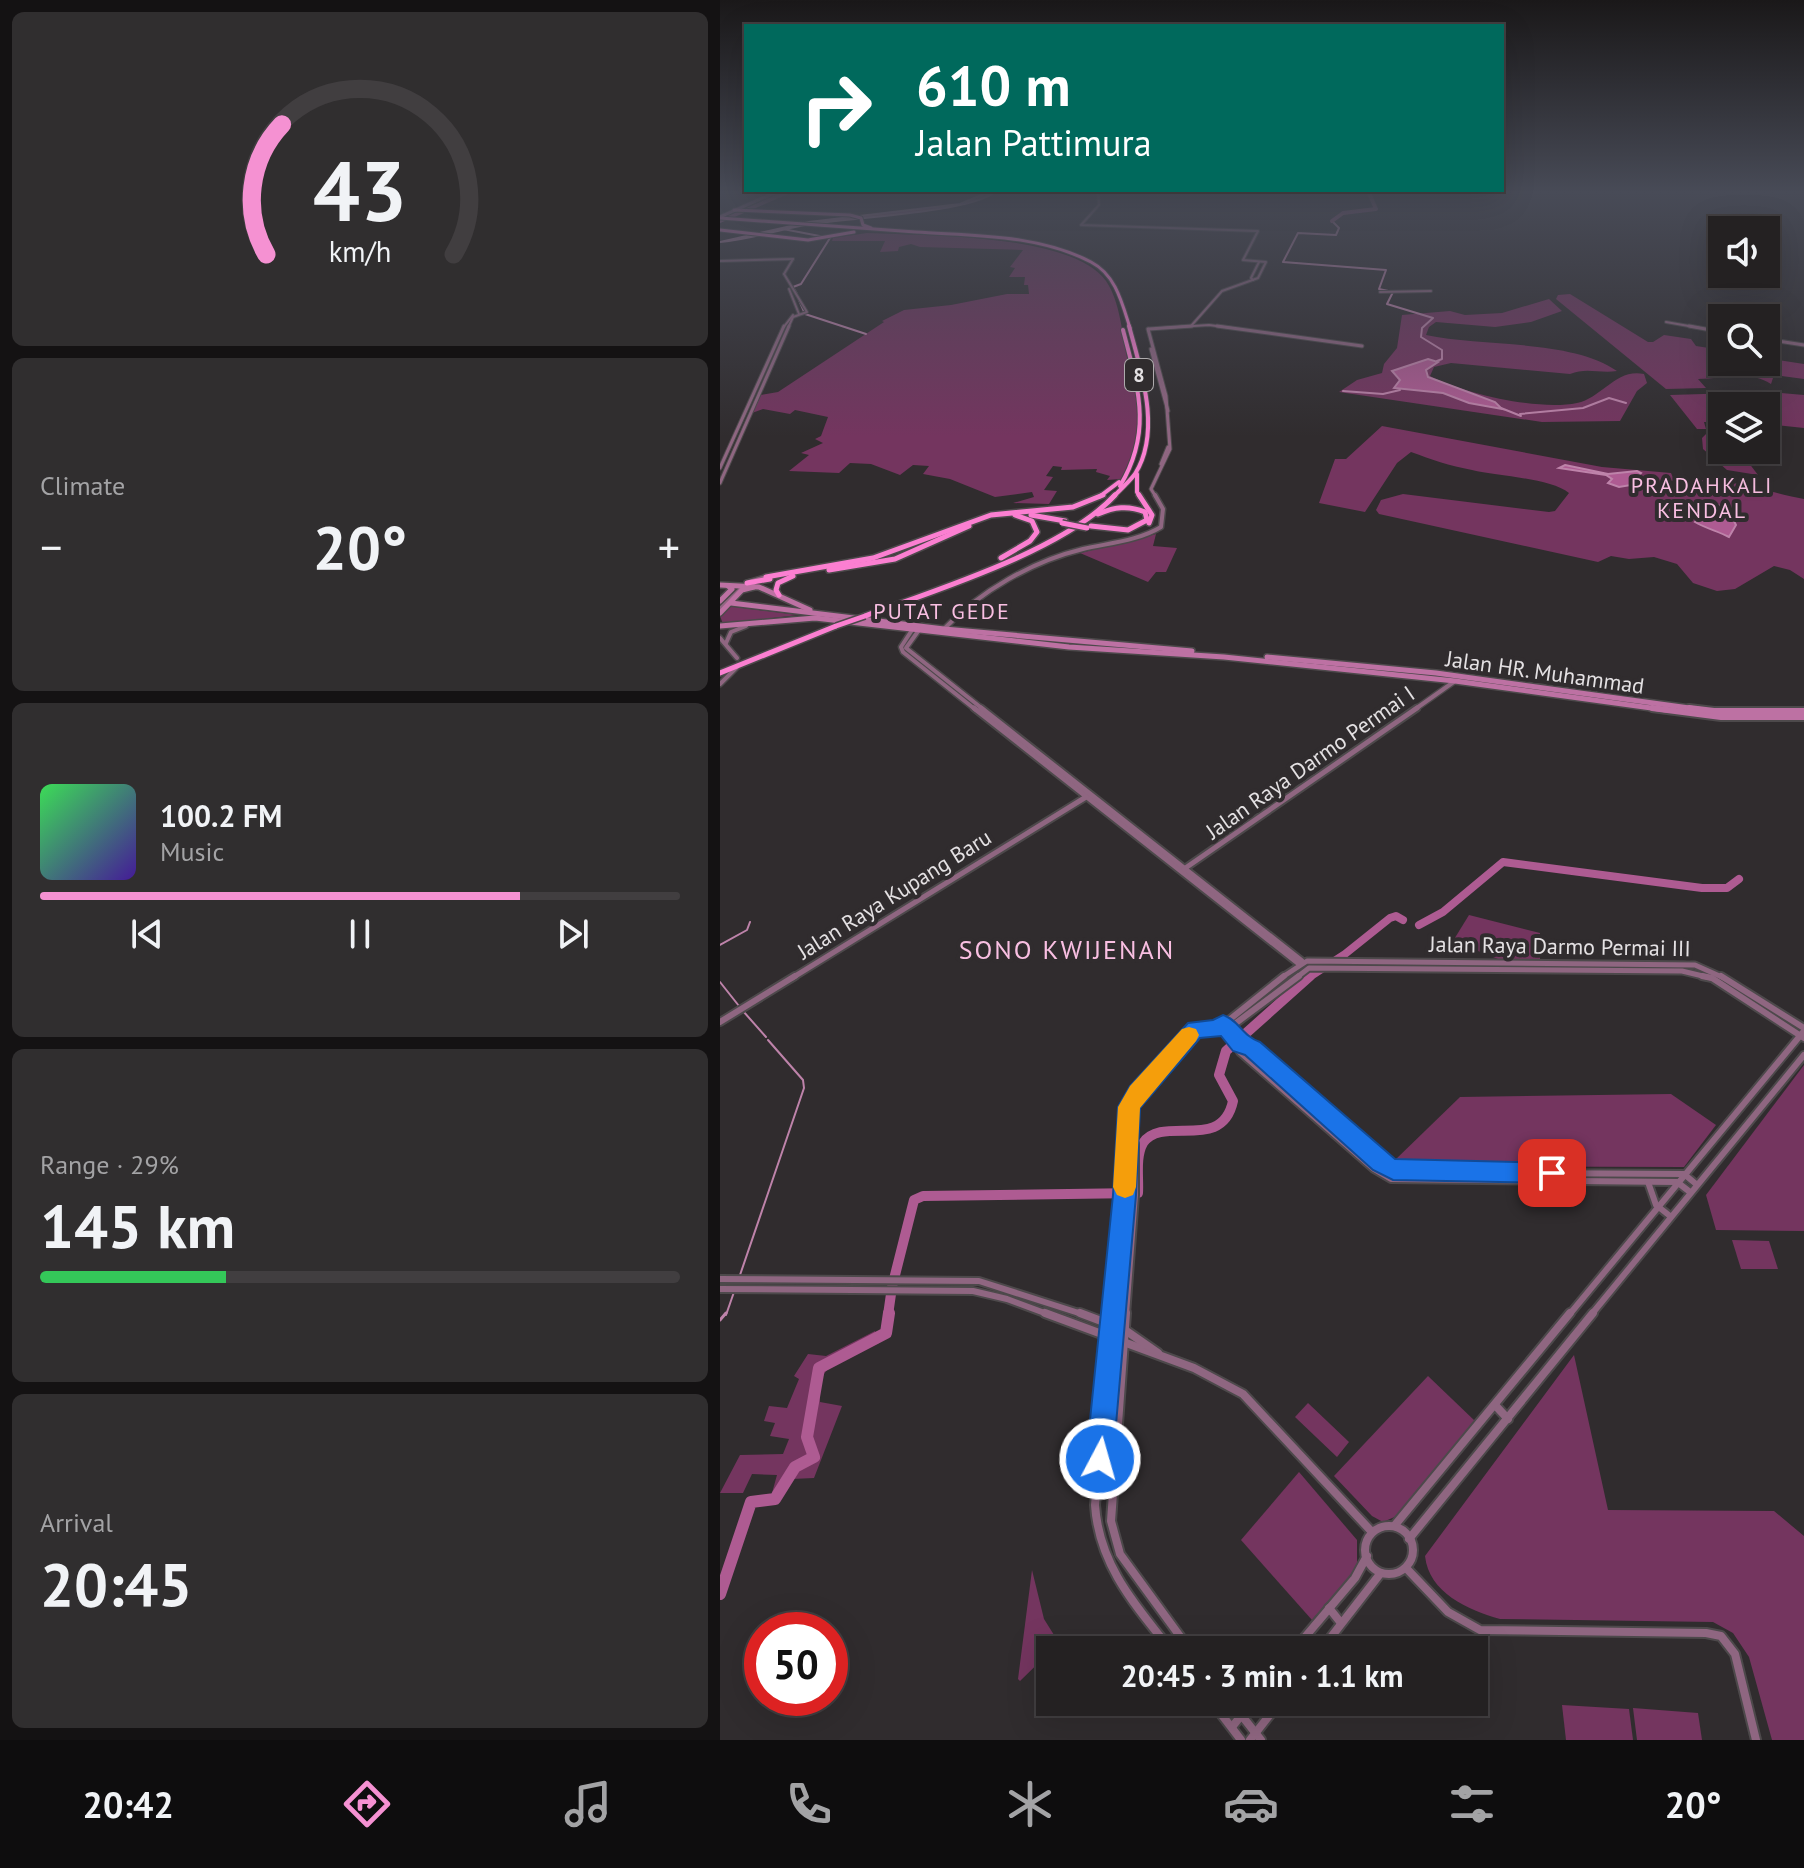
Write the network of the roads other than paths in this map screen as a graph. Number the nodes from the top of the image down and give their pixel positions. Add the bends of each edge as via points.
1 (784, 274) joint
2 (1103, 274) edge
3 (1107, 274) edge
4 (1252, 274) edge
5 (1260, 274) edge
6 (1253, 280) junction
7 (1431, 291) dead end
8 (1380, 292) dead end
9 (799, 313) junction
10 (1666, 322) dead end
11 (1196, 323) junction
12 (1708, 330) edge
13 (1780, 341) edge
14 (779, 344) junction
15 (1362, 344) dead end
16 (1804, 345) edge
17 (760, 379) junction
18 (766, 379) junction
19 (748, 418) junction
20 (742, 419) junction
21 (1140, 464) junction
22 (720, 468) edge
23 (1129, 472) junction
24 (721, 480) edge
25 (1016, 513) junction
26 (1077, 526) junction
27 (1089, 527) junction
28 (888, 554) junction
29 (895, 559) junction
30 (877, 561) junction
31 (996, 561) junction
32 (799, 574) junction
33 (766, 577) joint
34 (754, 579) junction
35 (747, 583) junction
36 (720, 585) edge
37 (734, 587) junction
38 (767, 588) junction
39 (779, 595) junction
40 (730, 604) dead end
41 (720, 607) edge
42 (817, 615) junction
43 (862, 615) junction
44 (720, 625) edge
45 (755, 625) junction
46 (944, 629) junction
47 (916, 630) junction
48 (720, 638) edge
49 (1070, 644) junction
50 (724, 645) edge
51 (737, 658) dead end
52 (1282, 661) junction
53 (737, 667) dead end
54 (720, 670) edge
55 (1455, 681) junction
56 (720, 684) edge
57 (1513, 686) junction
58 (1804, 711) edge
59 (1761, 714) junction
60 (1804, 717) edge
61 (1088, 796) junction
62 (1185, 869) junction
63 (1300, 962) junction
64 (1328, 964) junction
65 (1497, 967) junction
66 (1310, 968) junction
67 (720, 1022) edge
68 (1223, 1027) junction
69 (1803, 1033) edge
70 (1238, 1042) junction
71 (1804, 1055) edge
72 (1314, 1104) junction
73 (1306, 1111) junction
74 (1128, 1141) junction
75 (1684, 1174) junction
76 (1647, 1181) junction
77 (1677, 1182) junction
78 (1696, 1184) junction
79 (1690, 1192) junction
80 (1658, 1208) junction
81 (1670, 1216) junction
82 (1649, 1218) junction
83 (1662, 1227) junction
84 (720, 1279) edge
85 (860, 1280) junction
86 (724, 1289) edge
87 (858, 1289) junction
88 (1113, 1326) junction
89 (1125, 1330) junction
90 (1111, 1339) junction
91 (1124, 1344) junction
92 (1158, 1353) junction
93 (1495, 1405) junction
94 (1508, 1419) junction
95 (1395, 1525) junction
96 (1372, 1532) junction
97 (1409, 1539) junction
98 (1367, 1556) junction
99 (1407, 1569) junction
100 (1380, 1574) junction
101 (1329, 1608) junction
102 (1341, 1623) junction
103 (1160, 1636) edge
104 (1179, 1636) edge
105 (1306, 1636) edge
106 (1331, 1636) edge
107 (1223, 1716) edge
108 (1241, 1716) edge
109 (1243, 1716) edge
110 (1271, 1716) edge
111 (1232, 1727) junction
112 (1256, 1738) edge
113 (1241, 1740) edge
114 (1756, 1740) edge

1 - 9 street
1 - 9 street via 806,311
2 - 23 highway, 8 via 1116,297 1140,402 1142,437
3 - 21 highway, 8 via 1121,299 1145,404 1147,442
4 - 6 street
5 - 6 street
6 - 11 street via 1222,291
7 - 8 street
9 - 14 street
10 - 12 street
11 - 15 street
11 - 46 street via 1148,329 1168,411 1168,447 1151,489 1163,509 1161,527 1020,573 962,610
13 - 16 street
14 - 17 street
14 - 18 street
17 - 18 street
17 - 20 street
18 - 19 street
19 - 20 street
19 - 24 street
20 - 22 street
21 - 26 highway, 8 via 1113,499
21 - 27 highway via 1135,484 1151,511 1150,522 1125,533
23 - 25 highway via 1109,492 1081,507
23 - 31 highway, 8 via 1092,511
25 - 27 highway, bridge
25 - 28 highway via 983,517
25 - 29 highway via 984,520
25 - 31 highway via 1036,524 1036,533
26 - 27 highway via 1118,507 1147,515 1142,526 1131,530
26 - 43 highway, 8 via 984,570
28 - 29 highway via 886,559
28 - 30 highway
29 - 30 highway
30 - 32 highway
30 - 33 highway
31 - 43 highway, 8
32 - 35 highway
32 - 39 highway via 778,583
33 - 34 street
34 - 35 street
34 - 36 main road
35 - 37 main road
35 - 38 main road
35 - 41 street
36 - 37 main road
36 - 41 main road via 732,588
37 - 41 street
38 - 39 main road
38 - 41 main road via 742,590
39 - 42 main road
40 - 42 main road
42 - 45 main road
42 - 46 main road
42 - 47 main road
43 - 54 highway, 8, bridge
44 - 45 main road
45 - 50 street via 733,631
46 - 49 main road
47 - 49 main road
47 - 61 street via 901,650
48 - 50 street
49 - 52 main road
50 - 51 street
52 - 55 main road, Jalan HR. Muhammad
52 - 57 main road, Jalan HR. Muhammad
53 - 56 street
55 - 57 main road, Jalan HR. Muhammad
55 - 62 street, Jalan Raya Darmo Permai I
57 - 59 main road, Jalan HR. Muhammad via 1721,717
58 - 59 main road, Jalan HR. Muhammad
59 - 60 main road, Jalan HR. Muhammad
61 - 62 street
61 - 67 street, Jalan Raya Kupang Baru
62 - 63 street
63 - 64 street, Jalan Raya Darmo Permai III
63 - 66 street
63 - 68 street
64 - 65 street, Jalan Raya Darmo Permai III
64 - 65 street, Jalan Raya Darmo Permai III
64 - 66 street, Jalan Raya Darmo Permai III
65 - 69 street, Jalan Raya Darmo Permai III via 1703,974
66 - 68 street
68 - 70 street
68 - 74 street via 1195,1029 1137,1092 1129,1107
69 - 75 street
70 - 72 street via 1252,1048
70 - 73 street via 1240,1052
71 - 78 street
72 - 73 street
72 - 75 street via 1381,1163 1399,1172
73 - 76 street via 1391,1179
74 - 88 street
74 - 89 street via 1135,1144 1135,1192
75 - 77 street
75 - 78 street
76 - 77 street
76 - 80 street
77 - 79 street
77 - 80 street
78 - 79 street
79 - 81 street
80 - 81 street
80 - 82 street
81 - 83 street
82 - 83 street
82 - 93 street
83 - 94 street
84 - 85 street
85 - 87 street
85 - 88 street via 979,1281
86 - 87 street
87 - 90 street via 990,1294
88 - 89 street
88 - 90 street
89 - 91 street
89 - 92 street
90 - 91 street
90 - 103 street via 1095,1505 1097,1534 1114,1575
91 - 92 street
91 - 104 street via 1112,1486 1114,1536 1132,1574
92 - 96 street via 1237,1389
93 - 94 street
93 - 95 street
94 - 97 street
95 - 96 street
95 - 97 street
96 - 98 street
97 - 99 street
98 - 100 street
98 - 101 street
99 - 100 street via 1390,1577
99 - 114 street via 1448,1612 1480,1630 1721,1636 1735,1654
100 - 102 street
101 - 102 street
101 - 105 street
102 - 106 street
107 - 111 street
108 - 111 street
109 - 112 street
110 - 112 street
111 - 113 street

